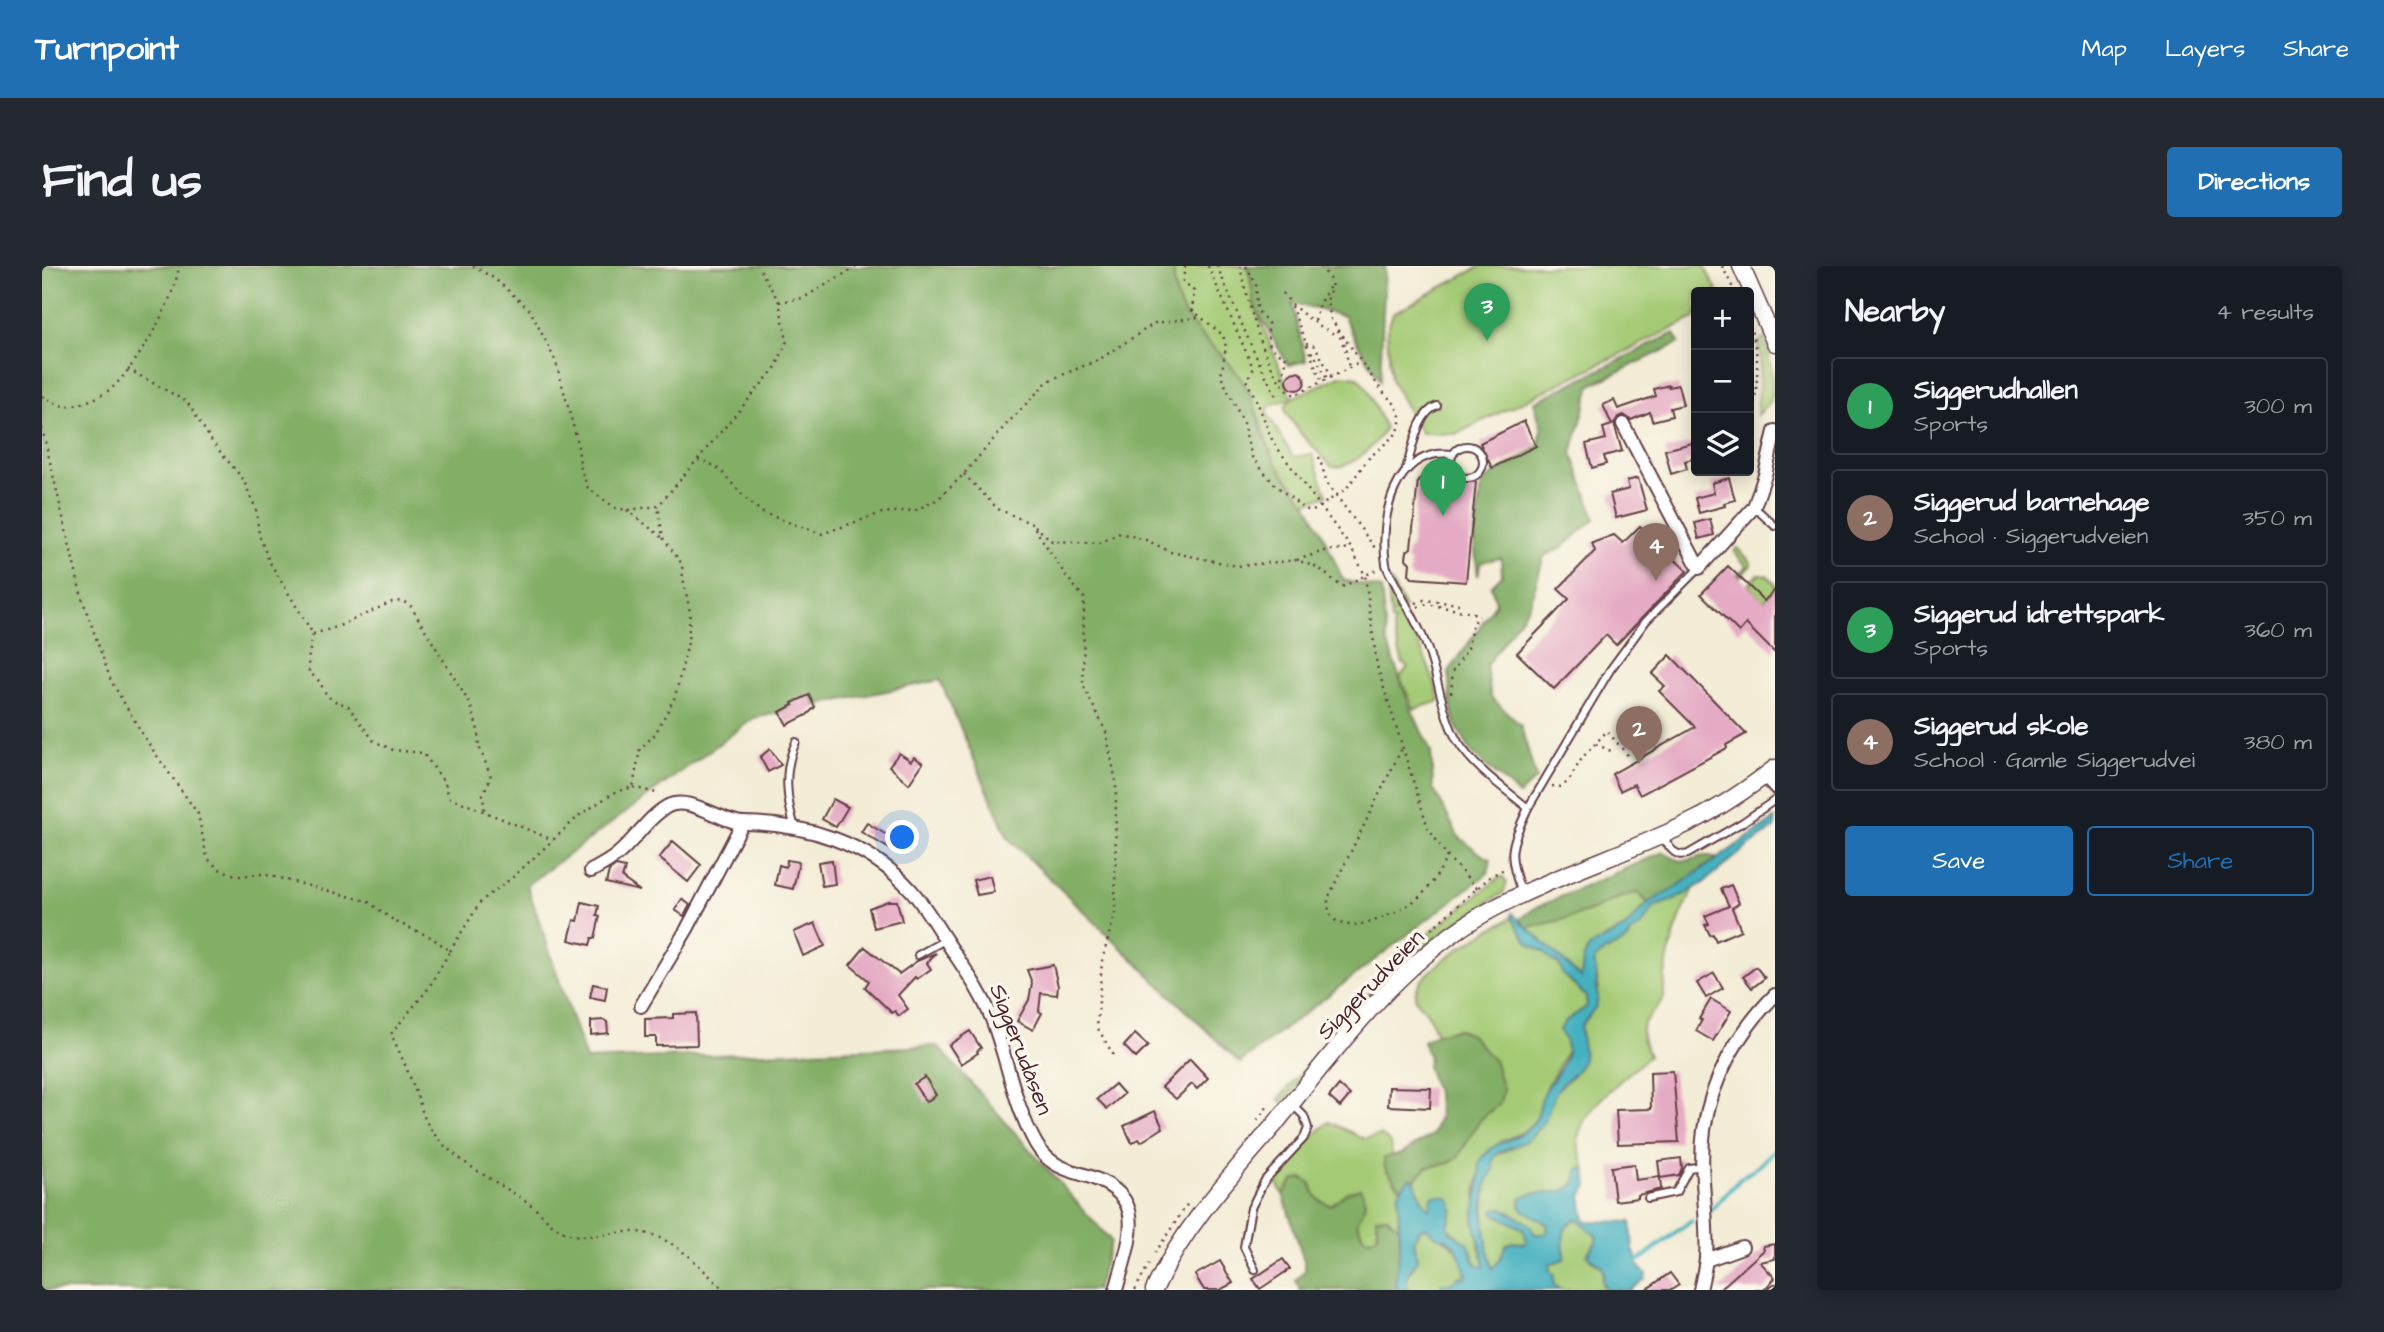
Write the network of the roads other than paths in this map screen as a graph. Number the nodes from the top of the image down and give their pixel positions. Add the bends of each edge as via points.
1 (1741, 266) edge
2 (1775, 343) edge
3 (1437, 406) dead end
4 (1623, 424) dead end
5 (1774, 440) edge
6 (1453, 454) junction
7 (1405, 470) junction
8 (1754, 507) junction
9 (1775, 526) edge
10 (1699, 568) junction
11 (796, 742) dead end
12 (1772, 777) edge
13 (1775, 800) edge
14 (1528, 808) junction
15 (742, 824) junction
16 (795, 828) junction
17 (1662, 835) junction
18 (591, 871) dead end
19 (1522, 894) junction
20 (945, 940) junction
21 (918, 955) dead end
22 (1775, 995) edge
23 (641, 1006) dead end
24 (1292, 1104) junction
25 (1703, 1166) junction
26 (1648, 1198) dead end
27 (1742, 1247) dead end
28 (1706, 1260) junction
29 (1255, 1270) dead end
30 (1116, 1290) edge
31 (1154, 1290) edge
32 (1700, 1290) edge

1 - 2 main road
3 - 7 lane via 1422,417
4 - 10 street
5 - 8 street
6 - 6 lane via 1451,465 1457,474 1472,477 1481,470 1483,461 1476,449 1464,446
6 - 7 lane via 1421,459
7 - 14 lane via 1391,499 1386,565 1421,629 1456,739 1470,758
8 - 9 lane
8 - 10 street
10 - 14 lane via 1646,621 1609,670
11 - 16 lane via 787,775
12 - 17 main road, Siggerudveien
13 - 17 lane via 1688,854 1674,853
14 - 19 lane via 1511,855
15 - 16 street, Siggerudåsen
15 - 18 street, Siggerudåsen via 679,803 668,806 618,854
15 - 23 street
16 - 20 street, Siggerudåsen via 819,832 891,870 932,916
17 - 19 main road, Siggerudveien
19 - 24 main road, Siggerudveien via 1461,928 1417,964 1381,999
20 - 21 lane
20 - 30 street, Siggerudåsen via 992,1017 1011,1084 1042,1153 1058,1166 1113,1186 1127,1204 1129,1238
22 - 25 street via 1753,1017 1725,1063 1704,1129
24 - 29 lane via 1308,1128 1270,1174 1251,1208 1244,1247
24 - 31 main road, Siggerudveien via 1201,1213
25 - 26 lane via 1689,1168 1676,1192
25 - 28 street
27 - 28 street
28 - 32 street

